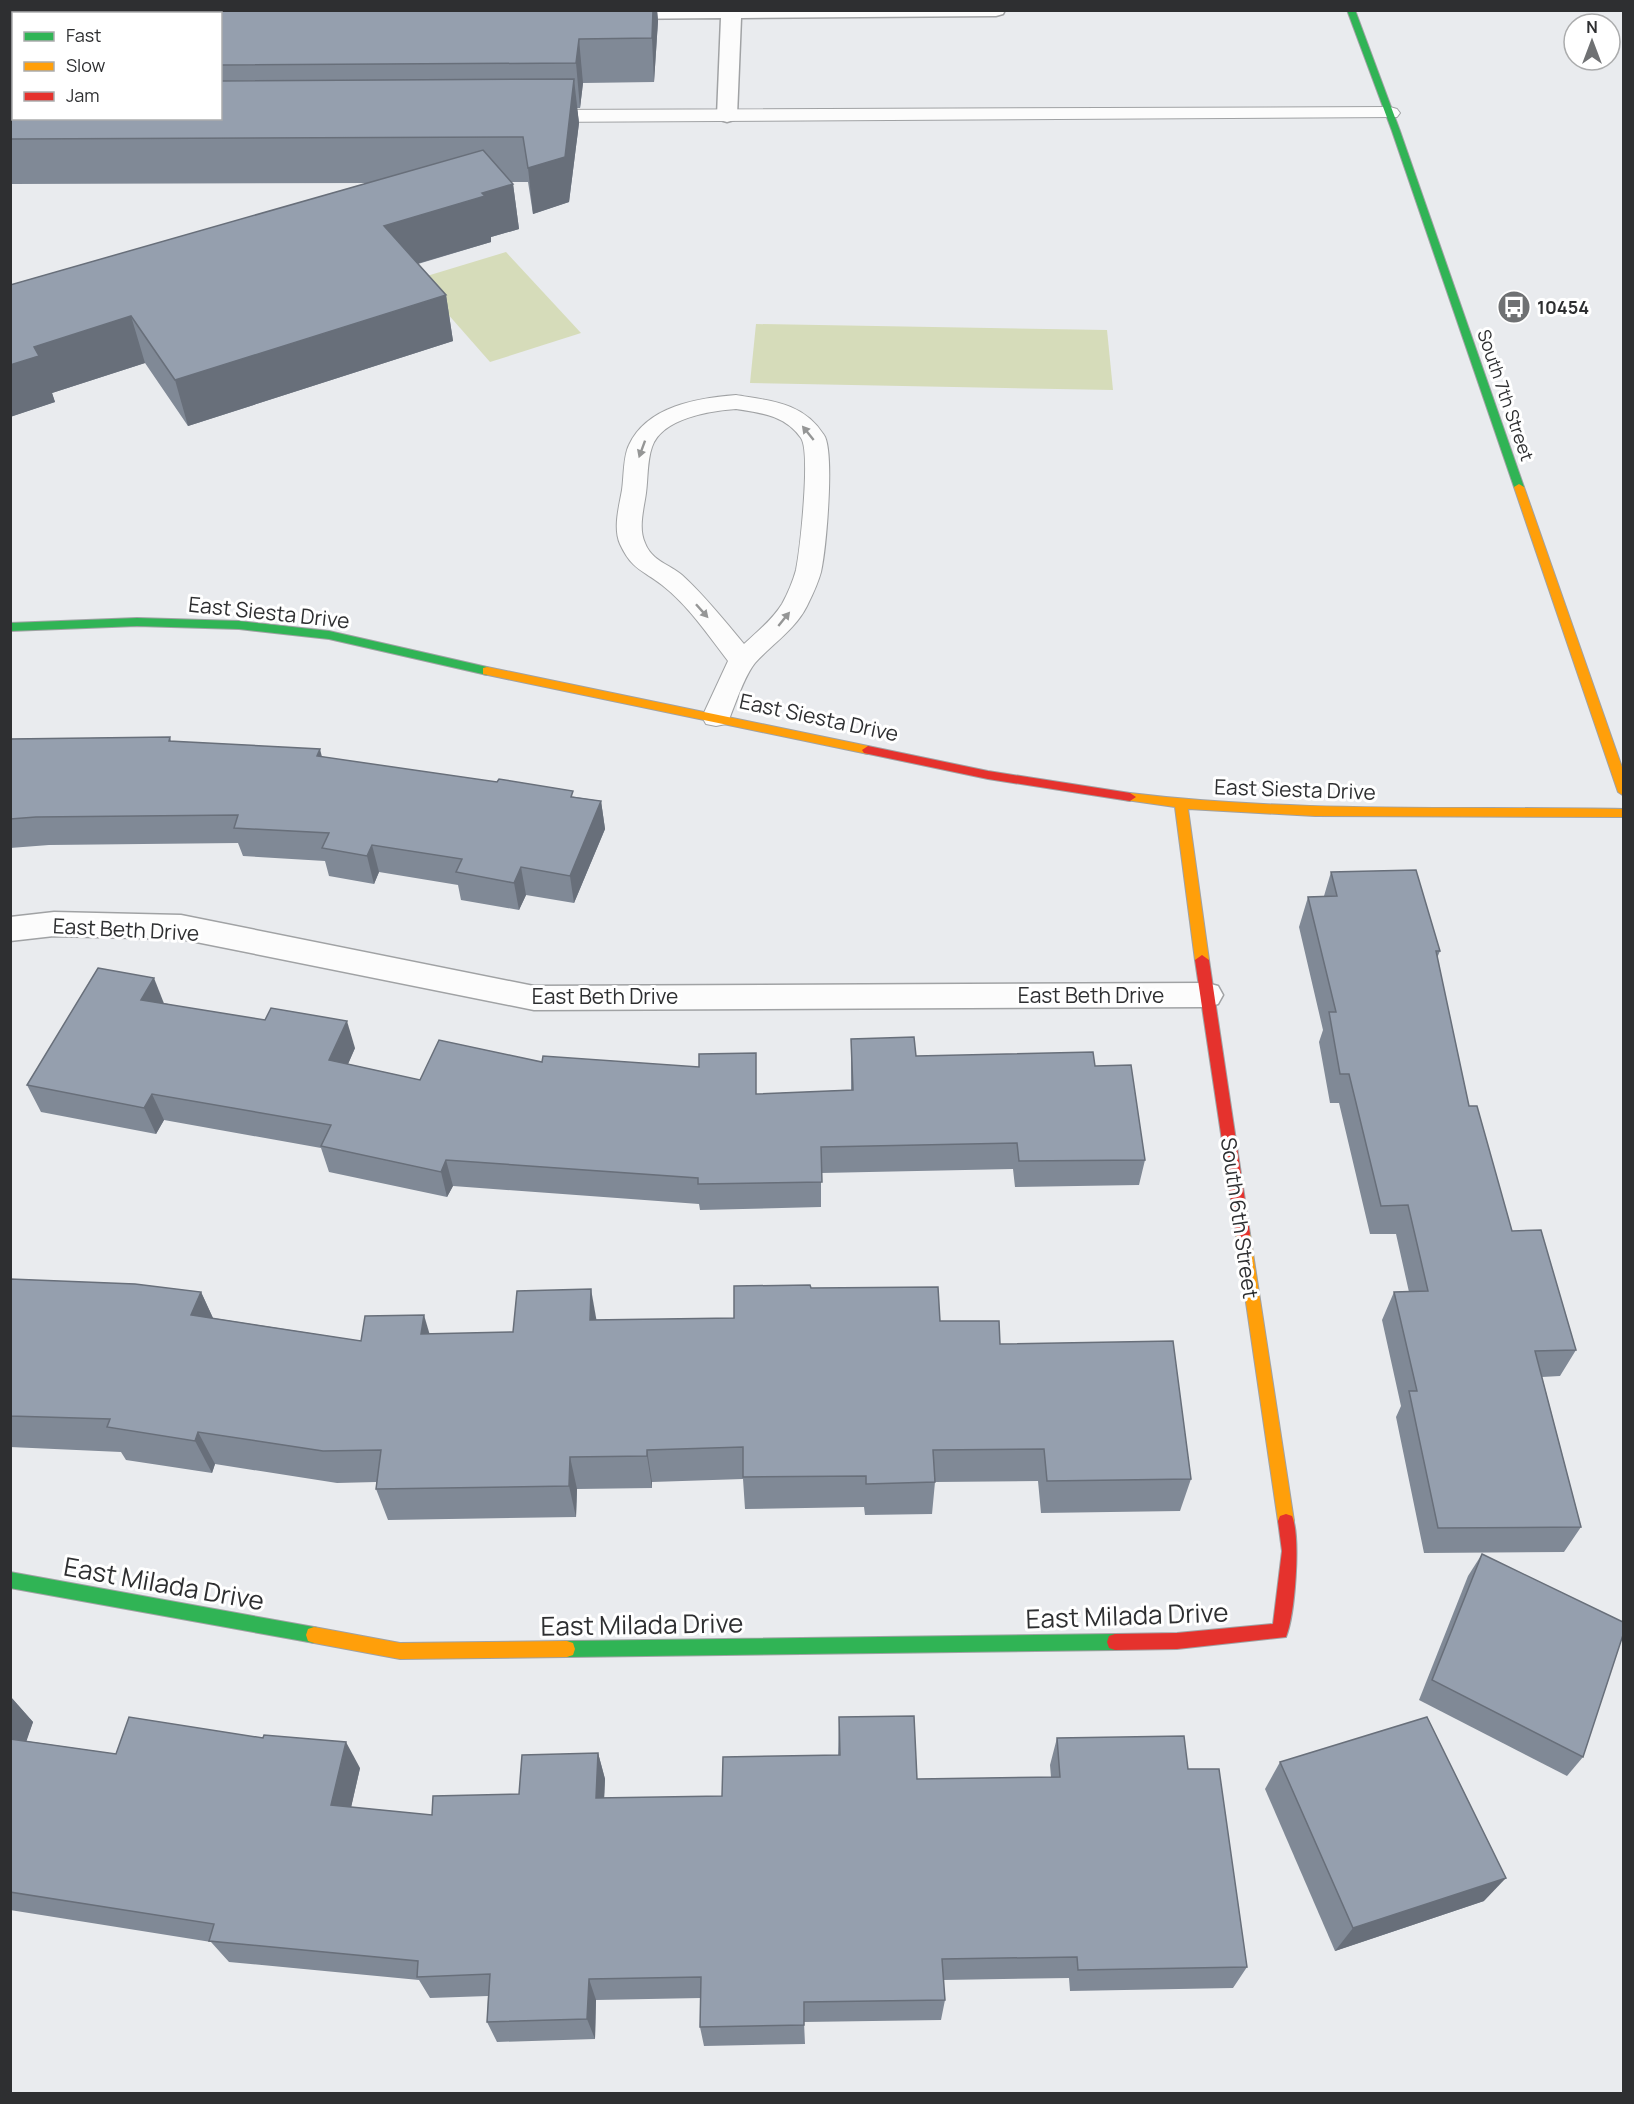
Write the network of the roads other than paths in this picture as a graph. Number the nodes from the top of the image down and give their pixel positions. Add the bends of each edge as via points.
1 (996, 10) edge
2 (1351, 10) edge
3 (731, 12) edge
4 (589, 13) edge
5 (1390, 113) junction
6 (515, 116) edge
7 (727, 116) junction
8 (10, 627) edge
9 (742, 660) junction
10 (716, 717) junction
11 (1623, 792) edge
12 (1182, 805) junction
13 (1623, 813) edge
14 (10, 929) edge
15 (1207, 995) junction
16 (10, 1580) edge
17 (1280, 1631) joint

1 - 3 street
2 - 5 street, South 7th Street
3 - 4 street
3 - 7 street
5 - 7 lane
5 - 11 street, South 7th Street
6 - 7 lane
8 - 10 street, East Siesta Drive via 148,622 239,625 329,635
9 -> 9 lane via 794,606 808,573 817,454 814,438 782,411 736,402 678,413 653,428 640,446 629,526 632,543 646,564 671,579 704,612
9 - 10 lane
10 - 12 street, East Siesta Drive via 988,775
12 - 13 street, East Siesta Drive via 1394,814
12 - 15 street, South 6th Street
14 - 15 street, East Beth Drive via 54,924 182,927 534,998
15 - 17 street, South 6th Street via 1290,1551
16 - 17 street, East Milada Drive via 400,1651 1177,1641

